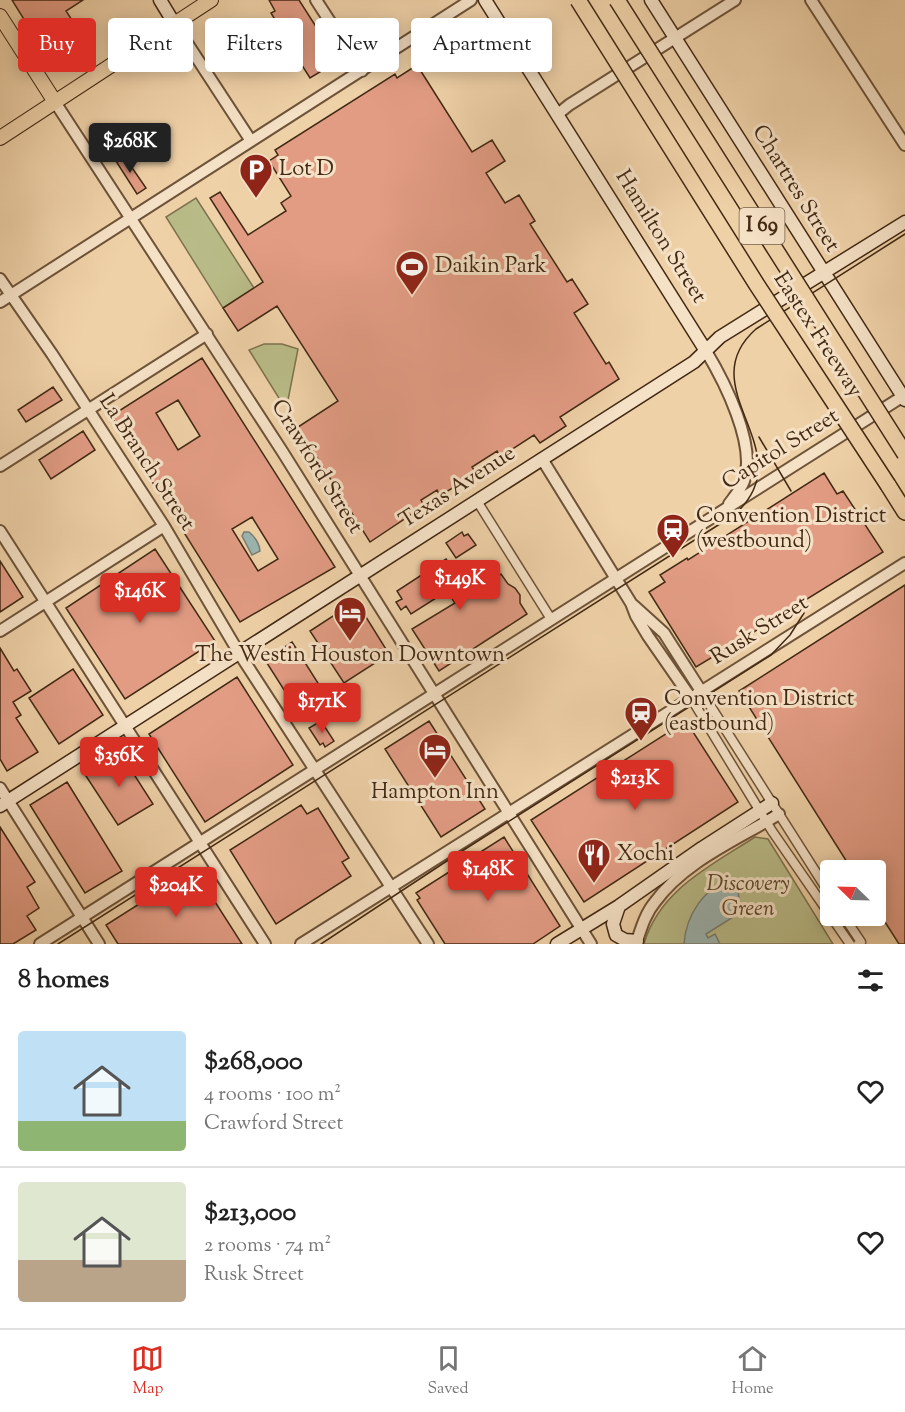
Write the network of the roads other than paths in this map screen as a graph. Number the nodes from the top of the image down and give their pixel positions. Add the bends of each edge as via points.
1 (160, 0) edge
2 (211, 0) edge
3 (316, 0) edge
4 (471, 0) edge
5 (485, 0) edge
6 (578, 0) edge
7 (617, 0) edge
8 (651, 0) edge
9 (735, 0) edge
10 (811, 0) edge
11 (0, 16) edge
12 (171, 18) edge
13 (182, 18) edge
14 (328, 18) edge
15 (675, 39) junction
16 (399, 47) edge
17 (193, 52) edge
18 (108, 67) edge
19 (360, 72) edge
20 (55, 102) junction
21 (558, 114) junction
22 (0, 138) edge
23 (251, 141) junction
24 (905, 145) edge
25 (132, 218) junction
26 (905, 222) edge
27 (824, 272) junction
28 (0, 279) edge
29 (5, 299) edge
30 (207, 334) junction
31 (706, 351) junction
32 (904, 397) edge
33 (89, 410) junction
34 (905, 454) edge
35 (542, 459) junction
36 (0, 466) edge
37 (477, 501) junction
38 (725, 509) junction
39 (905, 512) edge
40 (164, 526) junction
41 (0, 531) edge
42 (905, 563) edge
43 (360, 576) junction
44 (616, 578) junction
45 (46, 601) junction
46 (631, 603) junction
47 (551, 620) junction
48 (0, 631) edge
49 (239, 653) junction
50 (701, 691) junction
51 (435, 693) junction
52 (691, 698) junction
53 (125, 726) junction
54 (316, 769) junction
55 (0, 788) edge
56 (4, 803) edge
57 (772, 803) junction
58 (760, 811) junction
59 (508, 813) junction
60 (779, 814) junction
61 (767, 822) junction
62 (200, 843) junction
63 (682, 867) junction
64 (820, 879) edge
65 (391, 888) junction
66 (619, 906) junction
67 (82, 917) junction
68 (850, 926) edge
69 (581, 928) junction
70 (637, 942) edge
71 (40, 944) edge
72 (99, 944) edge
73 (265, 944) edge
74 (301, 944) edge
75 (428, 944) edge
76 (557, 944) edge
77 (591, 944) edge
78 (850, 944) edge
79 (858, 944) edge

1 - 12 main road
2 - 13 main road
3 - 14 street
4 - 16 street
5 - 21 main road, Hamilton Street
6 - 39 highway, Eastex Freeway / I 69, bridge
7 - 34 highway, Eastex Freeway / I 69, bridge
8 - 15 main road, Chartres Street
9 - 15 street
10 - 24 street
11 - 20 main road, Crawford Street
15 - 21 street
15 - 27 main road, Chartres Street
17 - 23 street
18 - 20 main road
19 - 23 street
20 - 22 main road
20 - 25 street, Crawford Street
21 - 31 main road, Hamilton Street
23 - 25 street
25 - 29 street
25 - 30 street, Crawford Street
26 - 27 main road, Texas Avenue
27 - 31 main road, Texas Avenue via 720,337
27 - 32 main road, Chartres Street
28 - 29 street, La Branch Street
29 - 33 street, La Branch Street via 30,321
30 - 33 street
30 - 43 street, Crawford Street
31 - 35 main road, Texas Avenue
31 - 38 street, Hamilton Street via 720,374 746,443 745,479
32 - 38 street, Capitol Street
33 - 36 street
33 - 40 street, La Branch Street
35 - 37 main road, Texas Avenue
35 - 44 street
37 - 43 main road, Texas Avenue
37 - 47 street
38 - 44 street, Capitol Street
40 - 45 street
40 - 49 street, La Branch Street
41 - 45 street
42 - 50 street, Rusk Street
43 - 49 main road, Texas Avenue
43 - 51 street, Crawford Street
44 - 46 street
44 - 47 street, Capitol Street
45 - 48 street
45 - 53 street
46 - 50 street via 664,633
46 - 52 street via 648,636
47 - 51 street, Capitol Street
49 - 53 main road, Texas Avenue
49 - 54 street, La Branch Street
50 - 52 street, Rusk Street
50 - 57 street
51 - 54 street, Capitol Street
51 - 59 street, Crawford Street
52 - 58 street
52 - 59 street, Rusk Street
53 - 56 main road, Texas Avenue
53 - 62 street
54 - 62 street, Capitol Street
54 - 65 street, La Branch Street
55 - 56 street
56 - 67 street
57 - 58 main road
57 - 60 street
58 - 61 street
58 - 63 main road
59 - 65 street, Rusk Street
59 - 69 street, Crawford Street
60 - 61 street
60 - 64 street
61 - 63 street
61 - 78 street
62 - 67 street, Capitol Street
62 - 73 street
63 - 66 main road
63 - 70 street via 645,918
65 - 74 street, Rusk Street
65 - 75 street, La Branch Street
66 - 69 main road
66 - 70 main road via 613,924 616,935
67 - 71 street, Capitol Street
67 - 72 street
68 - 79 street via 861,942
69 - 76 main road
69 - 77 street, Crawford Street

